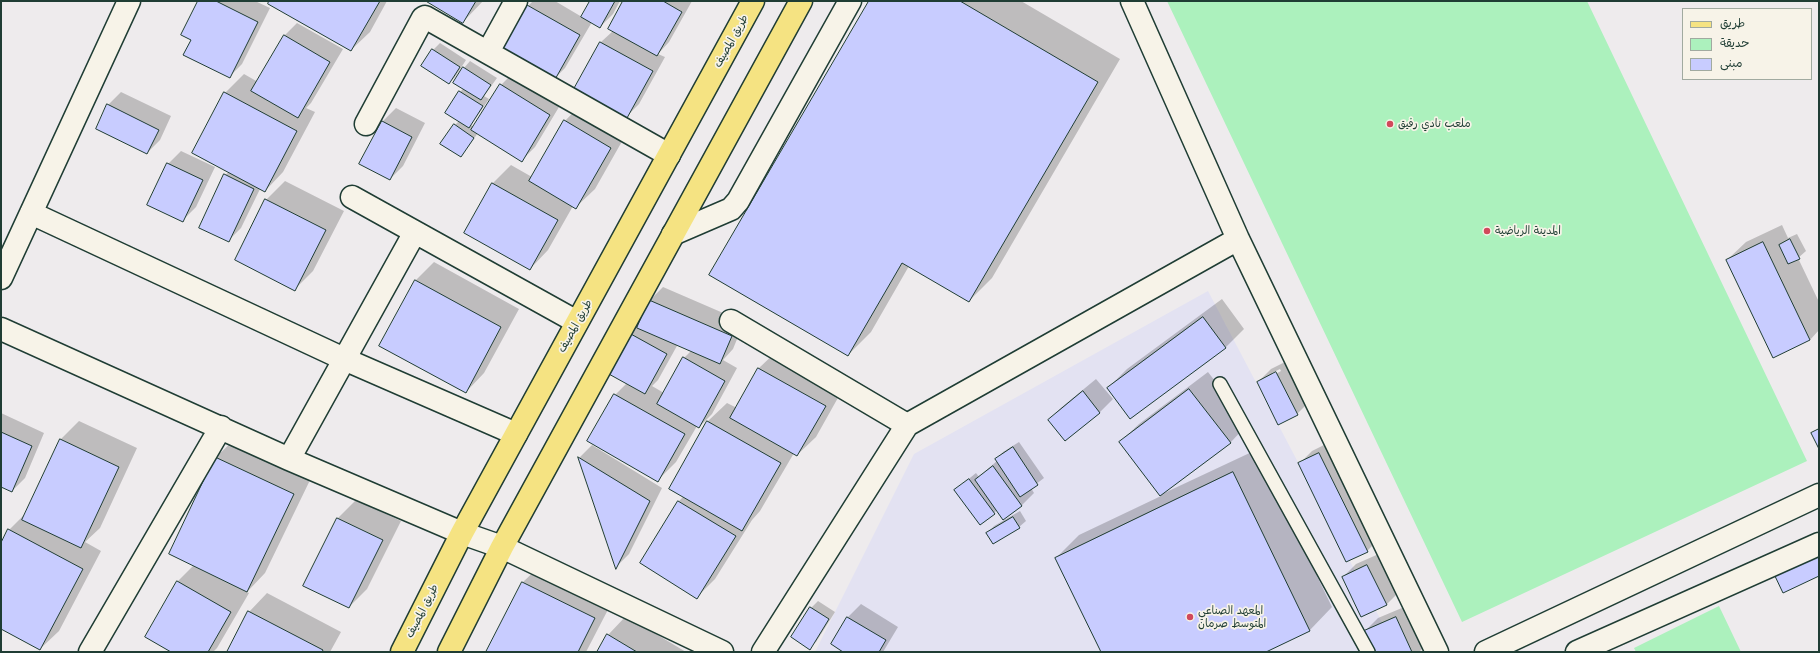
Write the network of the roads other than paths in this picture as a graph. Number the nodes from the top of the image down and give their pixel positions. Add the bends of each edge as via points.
1 (129, 1) edge
2 (516, 1) edge
3 (753, 1) edge
4 (801, 1) edge
5 (850, 1) edge
6 (1132, 1) edge
7 (488, 52) junction
8 (366, 124) dead end
9 (669, 155) junction
10 (352, 197) dead end
11 (31, 213) junction
12 (415, 232) junction
13 (673, 234) junction
14 (1238, 239) junction
15 (7, 247) edge
16 (1, 278) edge
17 (731, 320) dead end
18 (577, 322) junction
19 (1, 329) edge
20 (344, 359) junction
21 (1220, 384) dead end
22 (907, 425) junction
23 (221, 427) junction
24 (516, 434) junction
25 (289, 459) junction
26 (1819, 495) edge
27 (462, 533) junction
28 (1819, 544) edge
29 (502, 547) junction
30 (1585, 650) edge
31 (90, 652) edge
32 (402, 652) edge
33 (450, 652) edge
34 (722, 652) edge
35 (763, 652) edge
36 (1368, 652) edge
37 (1437, 652) edge
38 (1486, 652) edge

1 - 11 street
2 - 7 street
3 - 9 main road, طريق المصيف
4 - 13 main road
5 - 13 street via 738,201 731,209
6 - 14 street
7 - 8 street via 428,18 423,18
7 - 9 street
9 - 18 main road, طريق المصيف
10 - 12 street
11 - 15 street
11 - 20 street
12 - 18 street
12 - 20 street
13 - 29 main road
14 - 22 street
14 - 37 street
15 - 16 street
17 - 22 street
18 - 24 main road, طريق المصيف
19 - 23 street
20 - 24 street
20 - 25 street
21 - 36 lane
22 - 35 street
23 - 25 street
23 - 31 street
24 - 27 main road, طريق المصيف
25 - 27 street
26 - 38 street
27 - 29 street
27 - 32 main road, طريق المصيف
28 - 30 street
29 - 33 main road
29 - 34 street

